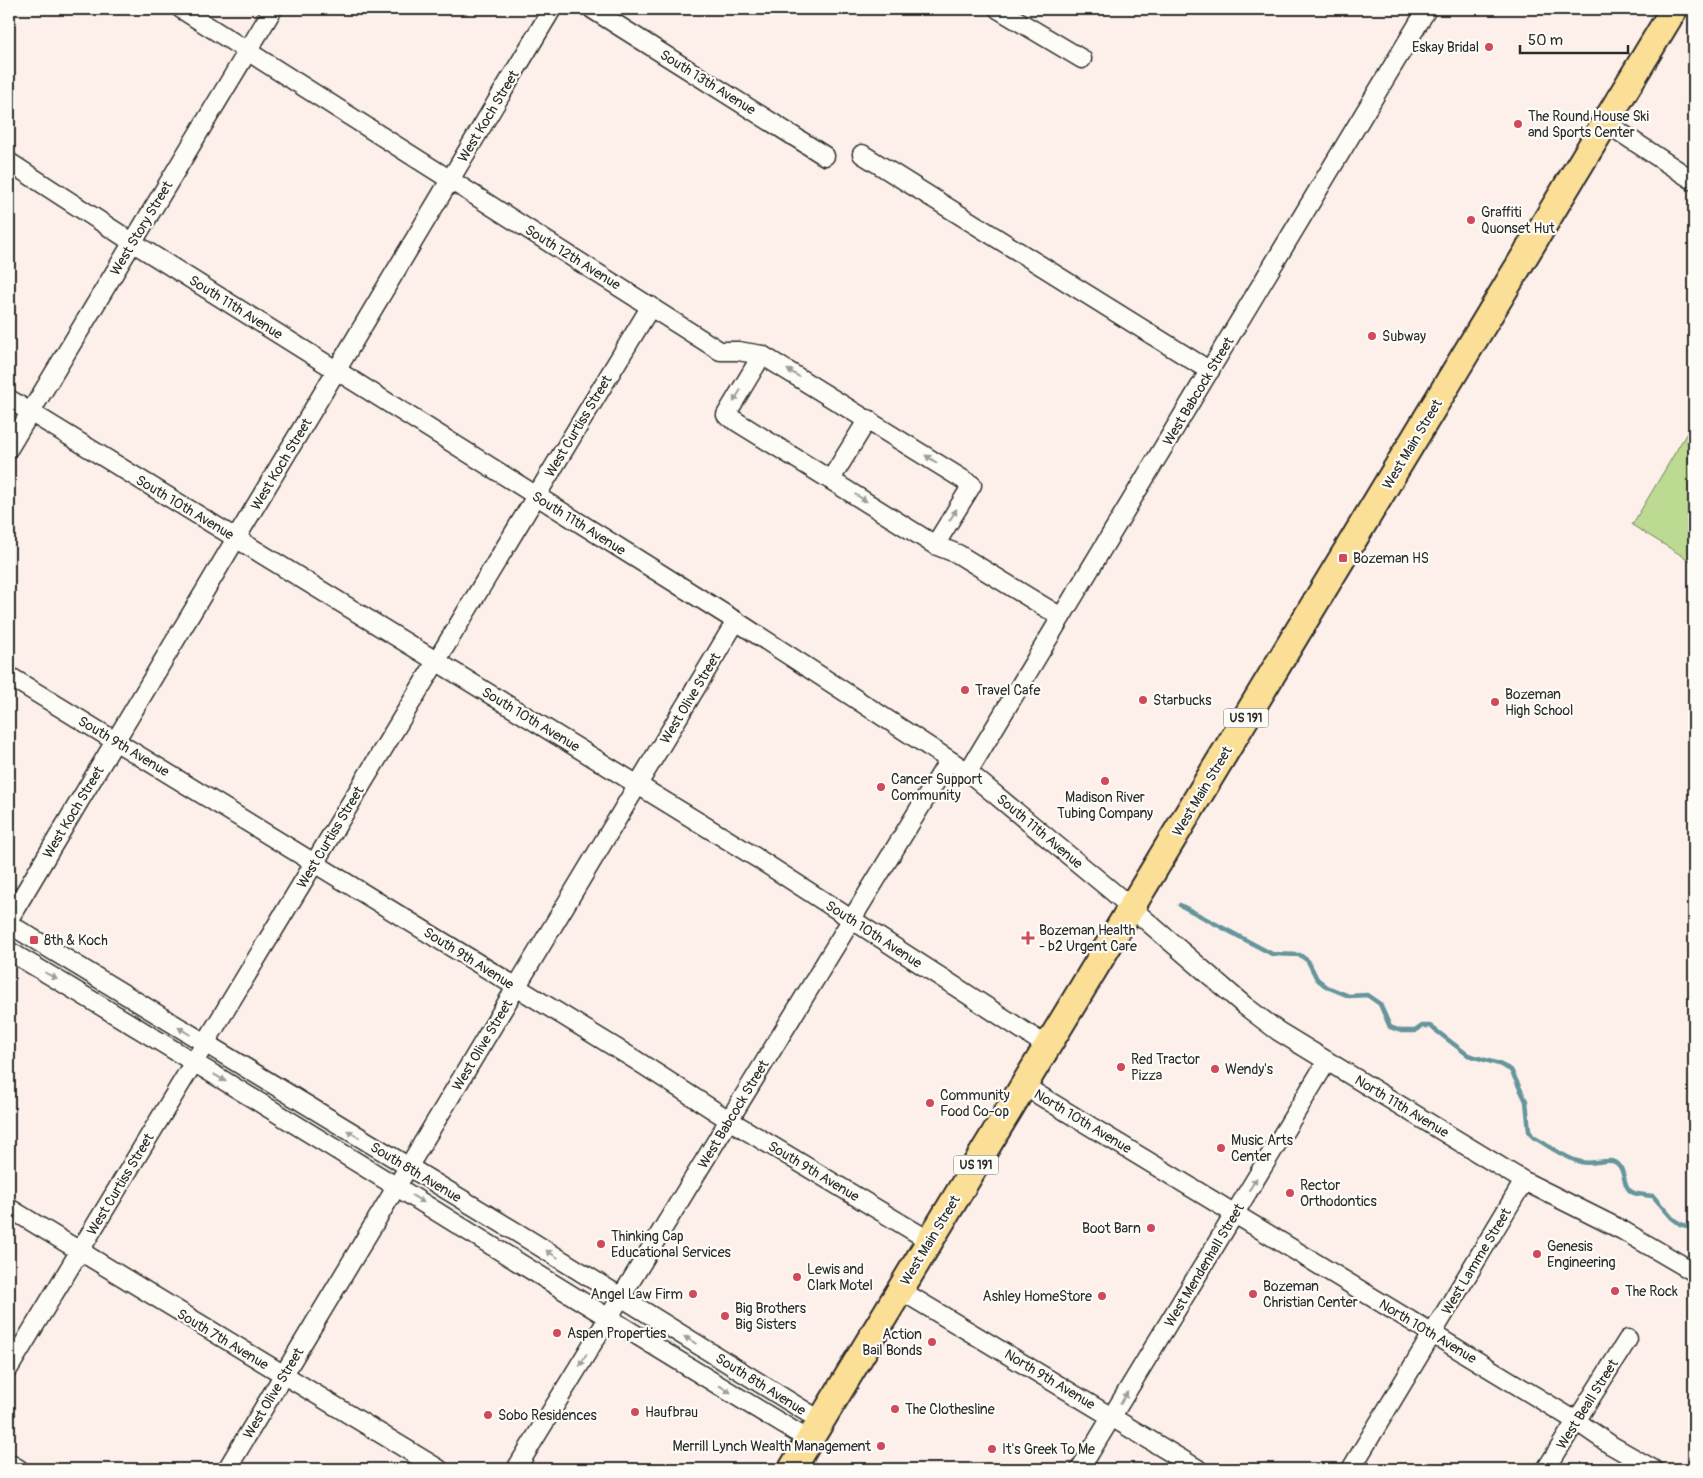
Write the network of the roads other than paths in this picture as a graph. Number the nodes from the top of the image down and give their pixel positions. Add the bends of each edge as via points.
1 (181, 9) edge
2 (272, 9) edge
3 (552, 9) edge
4 (592, 9) edge
5 (998, 9) edge
6 (1674, 9) edge
7 (1425, 10) edge
8 (247, 51) junction
9 (1082, 59) dead end
10 (1606, 123) junction
11 (862, 154) dead end
12 (825, 156) dead end
13 (9, 162) edge
14 (450, 180) junction
15 (1694, 181) edge
16 (132, 242) junction
17 (651, 306) junction
18 (762, 354) junction
19 (337, 370) junction
20 (1210, 371) junction
21 (9, 399) edge
22 (30, 412) junction
23 (868, 419) junction
24 (9, 448) edge
25 (831, 479) junction
26 (536, 496) junction
27 (236, 538) junction
28 (935, 545) junction
29 (1061, 617) junction
30 (736, 622) junction
31 (436, 661) junction
32 (9, 676) edge
33 (116, 740) junction
34 (949, 760) junction
35 (968, 772) junction
36 (638, 784) junction
37 (314, 863) junction
38 (1132, 908) junction
39 (9, 919) edge
40 (851, 920) junction
41 (9, 924) edge
42 (9, 951) edge
43 (516, 988) junction
44 (205, 1044) junction
45 (1047, 1046) junction
46 (1327, 1061) junction
47 (194, 1062) junction
48 (1024, 1086) junction
49 (729, 1120) junction
50 (408, 1167) junction
51 (1524, 1181) junction
52 (397, 1186) junction
53 (9, 1208) edge
54 (1235, 1213) junction
55 (930, 1242) junction
56 (79, 1252) junction
57 (1694, 1272) edge
58 (900, 1290) junction
59 (621, 1298) junction
60 (608, 1318) junction
61 (1432, 1334) junction
62 (1628, 1339) dead end
63 (9, 1368) edge
64 (283, 1376) junction
65 (1112, 1417) junction
66 (1576, 1420) junction
67 (815, 1431) junction
68 (9, 1463) edge
69 (19, 1469) edge
70 (227, 1469) edge
71 (438, 1469) edge
72 (516, 1469) edge
73 (792, 1469) edge
74 (1080, 1469) edge
75 (1198, 1469) edge
76 (1351, 1469) edge
77 (1546, 1469) edge
78 (1653, 1469) edge

1 - 8 street, South 12th Avenue
2 - 8 street, West Story Street
3 - 14 street, West Koch Street
4 - 12 street, South 13th Avenue
5 - 9 street
6 - 10 highway, West Main Street / US 191
7 - 20 street, West Babcock Street
8 - 14 street, South 12th Avenue
8 - 16 street, West Story Street
10 - 15 street
10 - 38 highway, West Main Street / US 191
11 - 20 street
13 - 16 street, South 11th Avenue
14 - 17 street, South 12th Avenue
14 - 19 street, West Koch Street
16 - 19 street, South 11th Avenue
16 - 22 street, West Story Street
17 - 18 street, South 12th Avenue via 720,351
17 - 26 street, West Curtiss Street
23 -> 18 street, South 12th Avenue
18 -> 25 street via 726,414
19 - 26 street, South 11th Avenue
19 - 27 street, West Koch Street
20 - 29 street, West Babcock Street
21 - 22 street, South 10th Avenue
22 - 24 street, West Story Street
22 - 27 street, South 10th Avenue
23 - 25 street
28 -> 23 street, South 12th Avenue via 972,485
25 -> 28 street
26 - 30 street, South 11th Avenue
26 - 31 street, West Curtiss Street
27 - 31 street, South 10th Avenue
27 - 33 street, West Koch Street
28 - 29 street via 958,554
29 - 35 street, West Babcock Street
30 - 34 street, South 11th Avenue
30 - 36 street, West Olive Street
31 - 36 street, South 10th Avenue
31 - 37 street, West Curtiss Street
32 - 33 street, South 9th Avenue
33 - 37 street, South 9th Avenue
33 - 39 street, West Koch Street
34 - 35 street, South 11th Avenue
34 - 40 street, West Babcock Street
35 - 38 street, South 11th Avenue
36 - 40 street, South 10th Avenue
36 - 43 street, West Olive Street
37 - 43 street, South 9th Avenue
37 - 44 street, West Curtiss Street
38 - 45 highway, West Main Street / US 191
38 - 46 street, North 11th Avenue via 1245,1006
40 - 45 street, South 10th Avenue
40 - 49 street, West Babcock Street
44 -> 41 street, South 8th Avenue
42 -> 47 street, South 8th Avenue
43 - 49 street, South 9th Avenue
43 - 50 street, West Olive Street
44 - 47 street, West Curtiss Street
50 -> 44 street, South 8th Avenue
45 - 48 highway, West Main Street / US 191
46 - 51 street, North 11th Avenue
54 -> 46 street, West Mendenhall Street
47 -> 52 street, South 8th Avenue
47 - 56 street, West Curtiss Street
48 - 54 street, North 10th Avenue
48 - 55 highway, West Main Street / US 191
49 - 55 street, South 9th Avenue
49 - 59 street, West Babcock Street
50 - 52 street, West Olive Street
59 -> 50 street, South 8th Avenue
51 - 57 street, North 11th Avenue via 1622,1230
51 - 61 street, West Lamme Street
52 -> 60 street, South 8th Avenue
52 - 64 street, West Olive Street
53 - 56 street, South 7th Avenue
54 - 61 street, North 10th Avenue
65 -> 54 street, West Mendenhall Street
55 - 58 highway, West Main Street / US 191
56 - 63 street, West Curtiss Street
56 - 64 street, South 7th Avenue
58 - 65 street, North 9th Avenue
58 - 67 highway, West Main Street / US 191
59 - 60 street, West Babcock Street
67 -> 59 street, South 8th Avenue
60 -> 67 street, South 8th Avenue
60 -> 72 street, West Babcock Street
61 - 66 street, North 10th Avenue
61 - 76 street, West Lamme Street
62 - 66 street, West Beall Street
64 - 70 street, West Olive Street
64 - 71 street, South 7th Avenue
65 - 74 street, West Mendenhall Street
65 - 75 street, North 9th Avenue
66 - 77 street, West Beall Street
66 - 78 street, North 10th Avenue
67 - 73 highway, West Main Street / US 191
68 - 69 street

